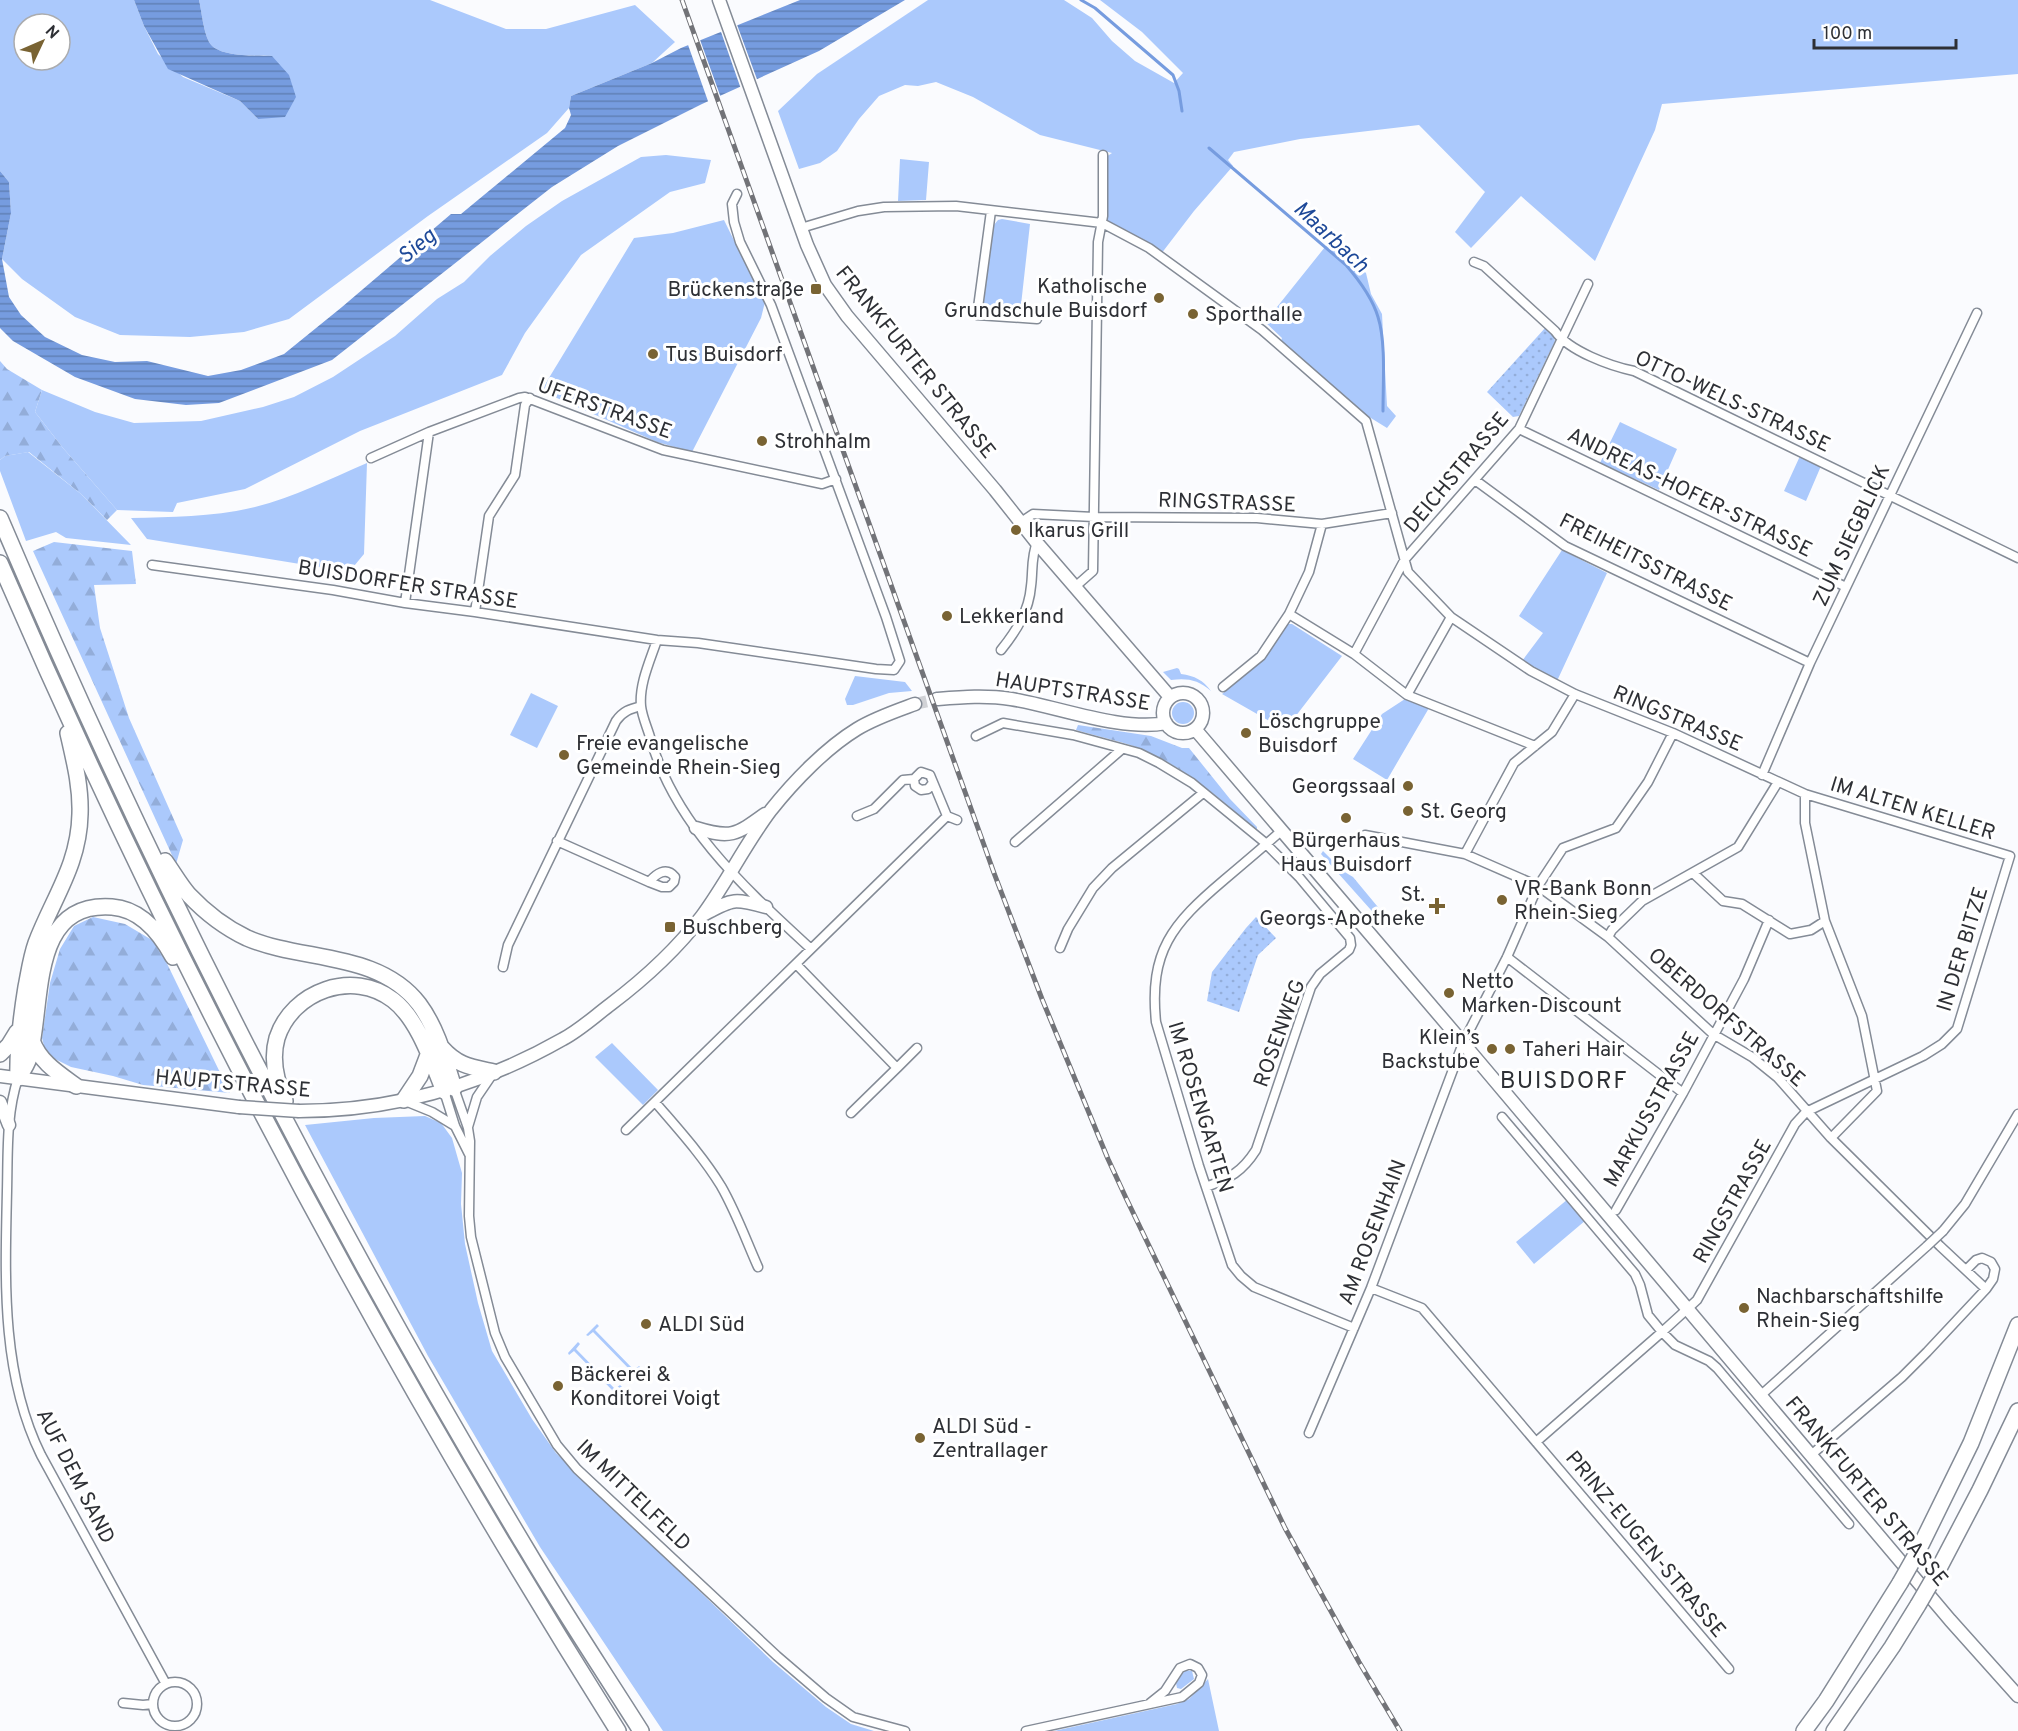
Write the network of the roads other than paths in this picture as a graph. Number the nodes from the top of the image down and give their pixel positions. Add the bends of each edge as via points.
1 (719, 0) edge
2 (1103, 155) dead end
3 (737, 195) dead end
4 (991, 211) junction
5 (1102, 223) junction
6 (801, 228) junction
7 (1474, 262) dead end
8 (1588, 284) dead end
9 (1977, 313) dead end
10 (1037, 319) dead end
11 (1562, 341) junction
12 (531, 398) junction
13 (1519, 429) junction
14 (429, 432) junction
15 (371, 458) dead end
16 (836, 479) junction
17 (1475, 480) junction
18 (1890, 495) junction
19 (1392, 513) junction
20 (1094, 517) junction
21 (0, 518) edge
22 (1021, 522) junction
23 (1322, 524) junction
24 (1037, 543) junction
25 (2018, 558) edge
26 (1405, 559) junction
27 (0, 563) edge
28 (152, 566) dead end
29 (1076, 586) junction
30 (1846, 587) junction
31 (405, 603) junction
32 (475, 612) junction
33 (1289, 614) junction
34 (1451, 617) junction
35 (657, 640) junction
36 (1001, 650) dead end
37 (1354, 654) junction
38 (1810, 663) junction
39 (1223, 687) dead end
40 (1575, 694) junction
41 (1407, 695) junction
42 (1170, 697) junction
43 (937, 699) tunnel mouth
44 (62, 702) junction
45 (915, 704) tunnel mouth
46 (641, 706) junction
47 (1166, 723) junction
48 (1194, 729) junction
49 (1673, 734) junction
50 (976, 736) dead end
51 (1535, 746) junction
52 (1122, 750) junction
53 (1762, 775) junction
54 (914, 778) junction
55 (1778, 782) junction
56 (932, 784) junction
57 (1203, 793) junction
58 (1805, 794) junction
59 (125, 797) junction
60 (771, 810) junction
61 (858, 816) dead end
62 (947, 816) junction
63 (957, 820) dead end
64 (696, 828) junction
65 (1281, 832) junction
66 (1365, 835) dead end
67 (557, 841) junction
68 (1015, 842) dead end
69 (1266, 844) junction
70 (1465, 854) junction
71 (2010, 856) joint
72 (731, 871) junction
73 (1693, 873) junction
74 (649, 882) dead end
75 (1538, 886) junction
76 (765, 907) junction
77 (702, 916) junction
78 (1769, 920) junction
79 (1825, 921) junction
80 (1608, 937) junction
81 (1060, 948) dead end
82 (811, 949) junction
83 (1507, 957) junction
84 (795, 964) junction
85 (503, 967) dead end
86 (210, 1011) junction
87 (19, 1030) junction
88 (1713, 1034) junction
89 (32, 1040) junction
90 (1463, 1043) junction
91 (917, 1048) dead end
92 (435, 1052) junction
93 (0, 1054) edge
94 (897, 1068) junction
95 (494, 1072) junction
96 (0, 1076) edge
97 (18, 1078) junction
98 (1874, 1078) junction
99 (76, 1086) junction
100 (449, 1089) junction
101 (1683, 1093) junction
102 (404, 1101) junction
103 (0, 1102) edge
104 (655, 1102) junction
105 (1806, 1112) junction
106 (851, 1113) dead end
107 (2018, 1114) edge
108 (1502, 1117) dead end
109 (9, 1125) junction
110 (455, 1126) junction
111 (468, 1128) junction
112 (626, 1130) dead end
113 (1831, 1138) junction
114 (301, 1148) junction
115 (469, 1154) junction
116 (1206, 1187) junction
117 (1616, 1210) dead end
118 (758, 1267) dead end
119 (1966, 1270) junction
120 (1371, 1288) junction
121 (1986, 1289) junction
122 (1687, 1310) junction
123 (2018, 1324) edge
124 (1354, 1328) junction
125 (1662, 1332) junction
126 (1760, 1395) junction
127 (2018, 1411) edge
128 (1309, 1433) dead end
129 (1536, 1442) junction
130 (1811, 1455) junction
131 (1849, 1524) dead end
132 (574, 1661) junction
133 (1729, 1669) dead end
134 (166, 1684) junction
135 (2018, 1696) edge
136 (123, 1702) dead end
137 (1150, 1703) junction
138 (153, 1704) junction
139 (608, 1731) edge
140 (618, 1731) edge
141 (641, 1731) edge
142 (905, 1731) edge
143 (1026, 1731) edge
144 (1804, 1731) edge
145 (1834, 1731) edge

1 - 6 main road, FRANKFURTER STRASSE
2 - 5 street
3 - 16 street via 732,204 740,242 771,304
4 - 5 street
4 - 6 street via 956,206 884,207
4 - 10 street via 977,315
5 - 19 street via 1149,248 1262,330 1366,421
5 - 20 street via 1098,243
6 - 22 main road, FRANKFURTER STRASSE via 817,270 847,316
7 - 11 street via 1484,266
8 - 11 street, DEICHSTRASSE
9 - 18 street, ZUM SIEGBLICK
11 - 13 street, DEICHSTRASSE
11 - 18 street, OTTO-WELS-STRASSE via 1614,366 1634,371
12 - 14 street, UFERSTRASSE via 519,398
12 - 16 street, UFERSTRASSE via 663,450 822,484
12 - 32 street via 525,405 515,475 489,516
13 - 17 street, DEICHSTRASSE
13 - 30 street, ANDREAS-HOFER-STRASSE
14 - 15 street, UFERSTRASSE
14 - 31 street
16 - 35 street, BUISDORFER STRASSE via 895,641 900,661 894,670
17 - 26 street, DEICHSTRASSE
17 - 38 street, FREIHEITSSTRASSE via 1565,546
18 - 25 street, OTTO-WELS-STRASSE
18 - 30 street, ZUM SIEGBLICK
19 - 23 street, RINGSTRASSE
19 - 26 street, RINGSTRASSE
20 - 22 street, RINGSTRASSE via 1033,514
20 - 23 street, RINGSTRASSE via 1257,518
20 - 29 street via 1093,571
21 - 59 highway
22 - 24 main road, FRANKFURTER STRASSE
23 - 33 street via 1309,572
24 - 29 main road, FRANKFURTER STRASSE
24 - 36 street via 1026,613
26 - 34 street, RINGSTRASSE via 1408,572
26 - 37 street, DEICHSTRASSE
27 - 44 highway
28 - 31 street, BUISDORFER STRASSE
29 - 42 main road, FRANKFURTER STRASSE
30 - 38 street, ZUM SIEGBLICK
31 - 32 street, BUISDORFER STRASSE
32 - 35 street, BUISDORFER STRASSE
33 - 37 street
33 - 39 street via 1261,656
34 - 40 street, RINGSTRASSE
34 - 41 street
35 - 46 street via 643,682
37 - 41 street
38 - 53 street, ZUM SIEGBLICK
40 - 49 street, RINGSTRASSE
40 - 51 street via 1552,732
41 - 51 street
42 - 47 main road via 1164,706
42 - 48 main road via 1183,692 1200,702 1203,714
43 - 47 main road, HAUPTSTRASSE via 1011,699 1124,723
44 - 86 highway
44 - 87 highway via 79,784 81,815 65,882 35,944
45 - 60 main road, HAUPTSTRASSE via 857,729 811,767
46 - 64 street via 660,770
46 - 67 street via 628,709 616,721
47 - 48 main road via 1182,733
48 - 65 main road, FRANKFURTER STRASSE
49 - 53 street, RINGSTRASSE
49 - 75 street, AM ROSENHAIN via 1648,782 1616,828 1563,848
50 - 52 street, ROSENWEG via 1003,723 1073,735
51 - 70 street via 1514,763
52 - 57 street, ROSENWEG via 1159,763
52 - 68 street
53 - 55 street, RINGSTRASSE
54 - 56 street via 915,786 921,790
54 - 56 street via 926,772 932,777
54 - 61 street via 903,780 874,809
55 - 58 street, RINGSTRASSE
55 - 73 street via 1738,847
56 - 62 street
57 - 69 street, ROSENWEG
57 - 81 street via 1093,888
58 - 71 street, IM ALTEN KELLER
58 - 79 street via 1805,823
59 - 92 highway via 137,808 187,894 211,915 248,938 276,948 352,964 388,977 419,1004
59 - 114 highway
60 - 64 main road via 742,831 731,834
60 - 72 main road, HAUPTSTRASSE
62 - 63 street
62 - 82 street
64 - 72 street
65 - 69 street, IM ROSENGARTEN
65 - 90 main road, FRANKFURTER STRASSE
66 - 70 street, OBERDORFSTRASSE
67 - 74 street
67 - 85 street via 508,945
69 - 116 street, IM ROSENGARTEN via 1185,914 1164,948 1157,969 1153,998 1156,1022
69 - 116 street, ROSENWEG via 1299,877 1350,938 1351,945 1311,987 1256,1150 1234,1175
70 - 75 street, OBERDORFSTRASSE
71 - 98 street, IN DER BITZE via 1957,1029 1923,1056
72 - 76 street
72 - 77 main road, HAUPTSTRASSE
73 - 78 street via 1724,901 1742,904
73 - 80 street via 1642,901
75 - 80 street, OBERDORFSTRASSE
75 - 83 street, AM ROSENHAIN
76 - 77 main road via 738,900
76 - 82 street
77 - 95 main road, HAUPTSTRASSE via 644,979 566,1038
78 - 79 street via 1790,934 1811,930
78 - 88 street, MARKUSSTRASSE via 1744,979
79 - 98 street via 1862,1016
80 - 88 street, OBERDORFSTRASSE
82 - 84 street
83 - 90 street, AM ROSENHAIN
83 - 101 street
84 - 94 street
84 - 104 street
86 - 89 highway via 192,992 164,940 148,922 132,912 102,906 75,914 53,936 42,968
86 - 132 highway via 331,1243 424,1410
87 - 93 highway
87 - 97 highway
88 - 101 street, MARKUSSTRASSE
88 - 105 street, OBERDORFSTRASSE via 1778,1078
89 - 97 highway via 28,1060
89 - 99 highway via 36,1052
90 - 120 street, AM ROSENHAIN
90 - 122 main road, FRANKFURTER STRASSE
91 - 94 street
92 - 95 highway via 466,1066
92 - 100 highway
92 - 102 highway
92 - 114 highway via 406,1013 379,991 349,985 332,987 299,1004 278,1037 274,1055 280,1090 299,1132
94 - 106 street
95 - 100 main road, HAUPTSTRASSE
95 - 111 street via 477,1097
96 - 97 main road, HAUPTSTRASSE
97 - 99 main road, HAUPTSTRASSE
97 - 109 street, AUF DEM SAND
98 - 105 street, RINGSTRASSE
98 - 113 street via 1877,1091
99 - 102 main road, HAUPTSTRASSE, bridge via 299,1111
100 - 102 main road, HAUPTSTRASSE
100 - 110 street, IM MITTELFELD
100 - 111 street, IM MITTELFELD
101 - 117 street, MARKUSSTRASSE
102 - 110 street
103 - 109 main road
104 - 112 street
104 - 118 street via 722,1188
105 - 113 street, OBERDORFSTRASSE
105 - 122 street, RINGSTRASSE via 1795,1124 1697,1300
107 - 126 street, bridge via 1965,1204 1943,1231
108 - 125 street, FRANKFURTER STRASSE via 1635,1274 1648,1315
109 - 134 street, AUF DEM SAND via 5,1256 15,1386 38,1448
110 - 115 street, IM MITTELFELD
111 - 115 street, IM MITTELFELD
113 - 119 street, OBERDORFSTRASSE
114 - 141 highway via 446,1413 528,1553
115 - 142 street, IM MITTELFELD via 471,1237 495,1333 505,1357 563,1453 826,1698 853,1717
116 - 124 street, IM ROSENGARTEN via 1227,1255 1241,1276 1254,1287
119 - 121 street, OBERDORFSTRASSE
119 - 121 street via 1982,1258 1991,1262 1995,1269
120 - 124 street, AM ROSENHAIN
120 - 129 street, PRINZ-EUGEN-STRASSE via 1422,1308
121 - 130 street via 1902,1377
122 - 125 street
122 - 126 main road, FRANKFURTER STRASSE
123 - 144 highway, bridge via 1971,1443 1917,1553
124 - 128 street, AM ROSENHAIN
125 - 129 street, PRINZ-EUGEN-STRASSE
125 - 131 street, FRANKFURTER STRASSE via 1675,1345 1717,1368
126 - 130 main road, FRANKFURTER STRASSE
127 - 145 highway, bridge via 1936,1574
129 - 133 street, PRINZ-EUGEN-STRASSE
130 - 135 main road, FRANKFURTER STRASSE
132 - 139 highway
132 - 140 highway
134 - 138 street via 157,1692
134 - 138 street via 180,1683 192,1690 197,1704 192,1717 182,1725 168,1724 158,1716
136 - 138 street
137 - 137 street via 1182,1697 1199,1683 1202,1676 1198,1668 1190,1664 1180,1668 1165,1691
137 - 143 street

